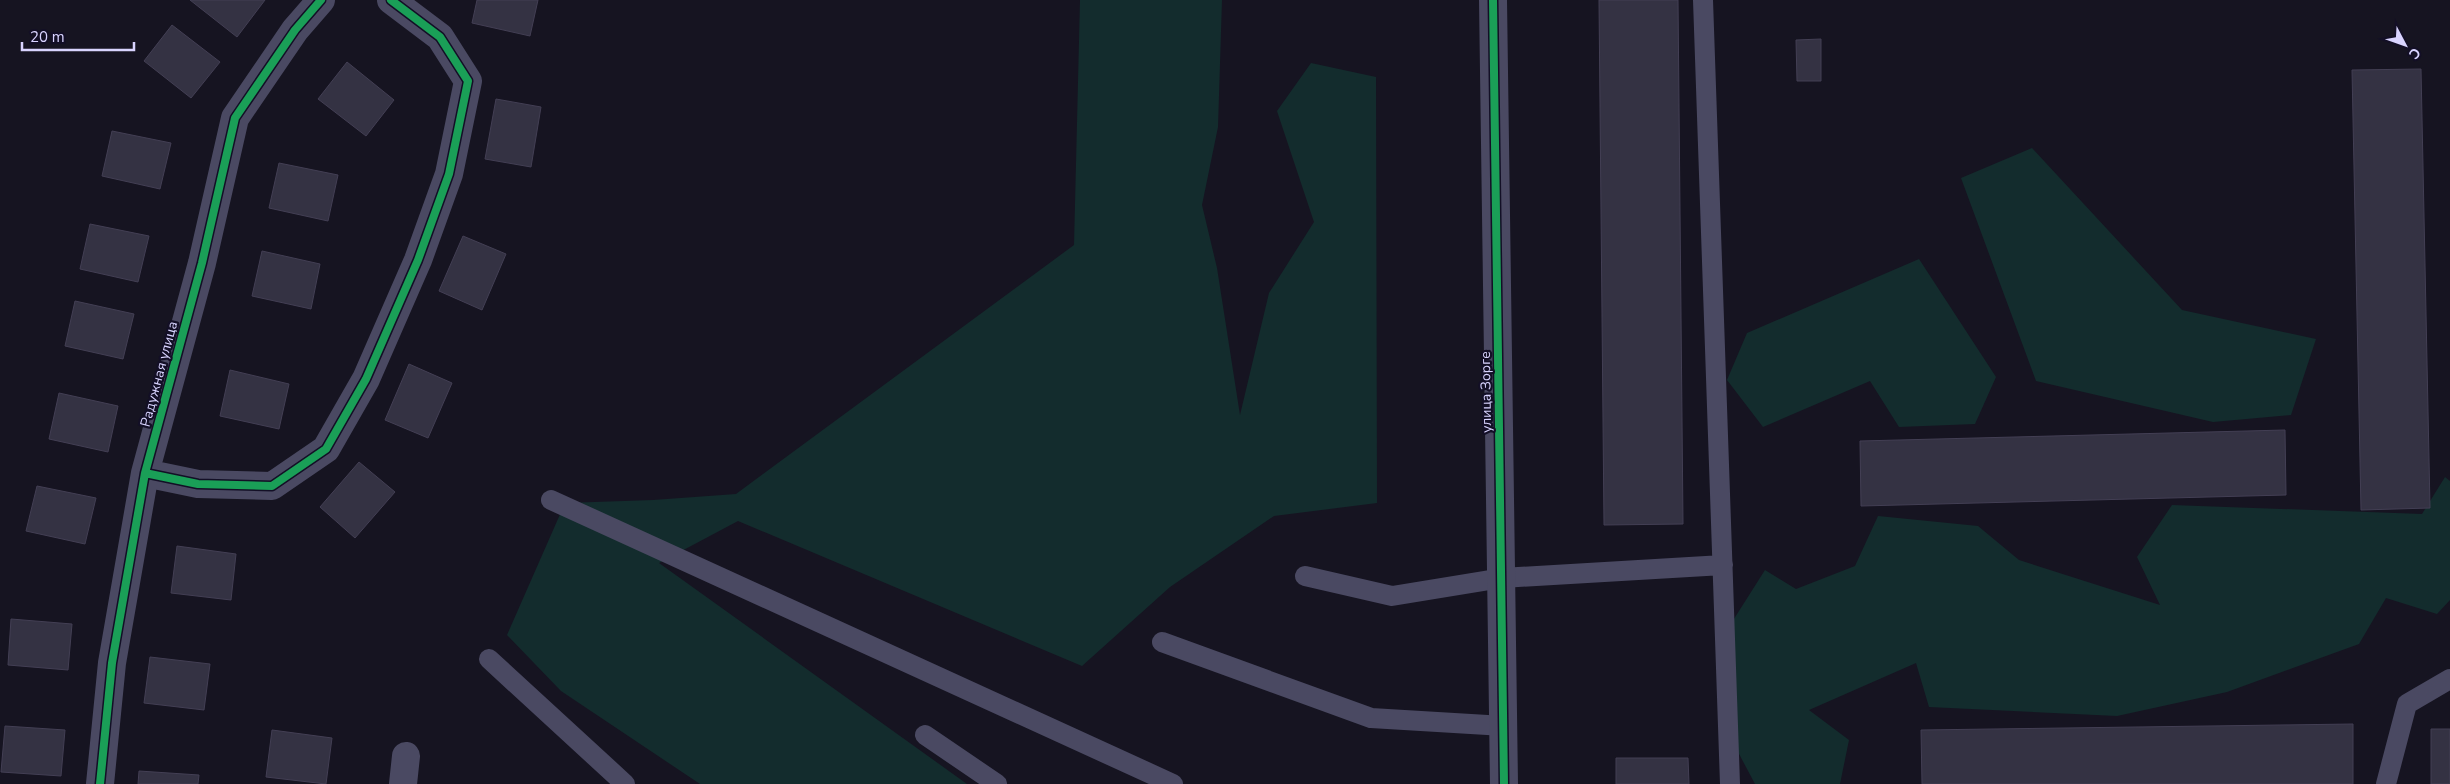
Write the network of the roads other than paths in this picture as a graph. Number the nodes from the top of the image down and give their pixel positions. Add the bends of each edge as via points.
1 (321, 0) edge
2 (390, 0) edge
3 (1493, 0) edge
4 (1702, 0) edge
5 (144, 473) junction
6 (551, 500) dead end
7 (1723, 565) junction
8 (1305, 576) dead end
9 (1502, 578) junction
10 (1162, 642) dead end
11 (489, 659) dead end
12 (2450, 679) edge
13 (1504, 726) junction
14 (925, 735) dead end
15 (406, 756) dead end
16 (100, 784) edge
17 (403, 784) edge
18 (625, 784) edge
19 (998, 784) edge
20 (1173, 784) edge
21 (1504, 784) edge
22 (1730, 784) edge
23 (2386, 784) edge

1 - 5 street, Радужная улица via 294,30 235,118 202,264
2 - 5 street via 440,37 468,81 449,174 418,260 366,379 326,449 272,486 198,484
3 - 9 street, улица Зорге
4 - 7 lane
5 - 16 street, Радужная улица via 112,663
6 - 20 lane
7 - 9 lane
7 - 22 lane
8 - 9 lane via 1392,596
9 - 13 street, улица Зорге
10 - 13 lane via 1371,718
11 - 18 lane
12 - 23 lane via 2407,704
13 - 21 street, улица Зорге
14 - 19 lane
15 - 17 street

